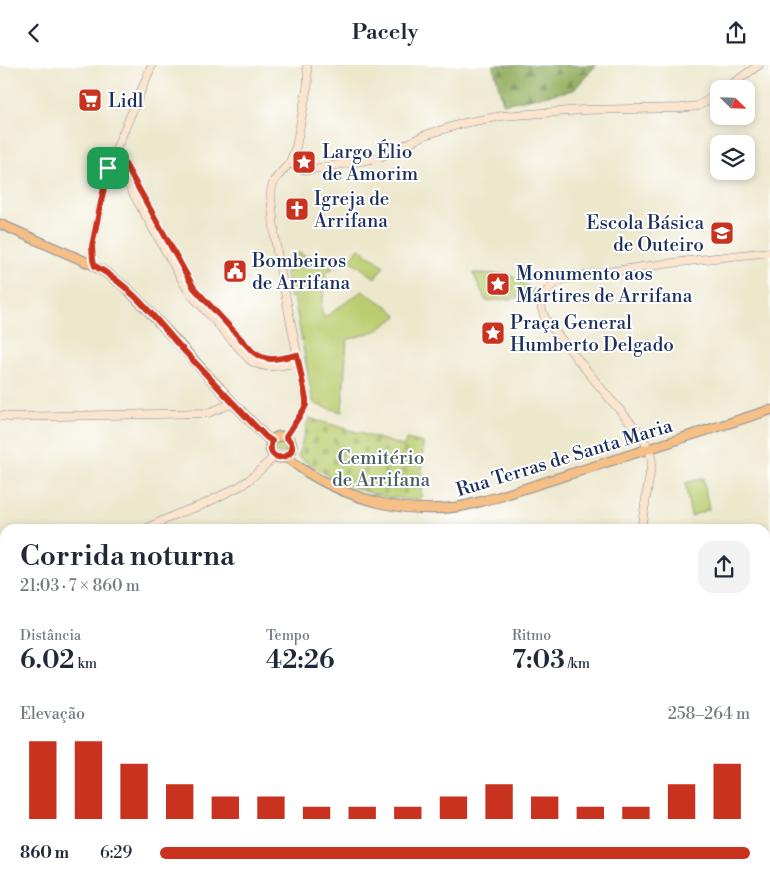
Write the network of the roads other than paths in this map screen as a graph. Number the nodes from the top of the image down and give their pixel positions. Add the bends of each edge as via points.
1 (152, 65) edge
2 (307, 65) edge
3 (759, 65) edge
4 (738, 80) edge
5 (710, 99) edge
6 (113, 157) junction
7 (290, 162) junction
8 (107, 175) junction
9 (0, 223) edge
10 (92, 246) junction
11 (770, 252) edge
12 (79, 259) junction
13 (95, 266) junction
14 (298, 359) junction
15 (233, 403) junction
16 (770, 410) edge
17 (0, 418) edge
18 (286, 437) junction
19 (272, 441) junction
20 (649, 449) junction
21 (275, 456) junction
22 (286, 457) junction
23 (156, 524) edge
24 (642, 524) edge

1 - 6 street
2 - 7 street via 305,102
3 - 4 street
5 - 7 street via 698,106 681,108 502,116 425,135 378,158 308,170
6 - 8 street
6 - 14 street via 125,164 194,288 252,351 270,359
7 - 14 street via 274,181 271,197 276,248
8 - 10 street
8 - 14 street via 126,181 189,292 249,359 264,366
9 - 12 main road
10 - 12 street
10 - 13 street
11 - 20 street via 565,279 544,295 541,309 548,323 639,432
12 - 13 main road
13 - 15 main road via 125,287
14 - 18 street via 306,405
15 - 17 street via 208,413
15 - 19 main road
16 - 20 main road, Rua Terras de Santa Maria
18 - 19 main road via 280,436
18 - 22 main road via 292,445
19 - 21 main road via 270,447
20 - 22 main road, Rua Terras de Santa Maria via 472,504 428,509 387,505 349,493 306,472
20 - 24 street via 652,461
21 - 22 main road
21 - 23 street via 240,487

